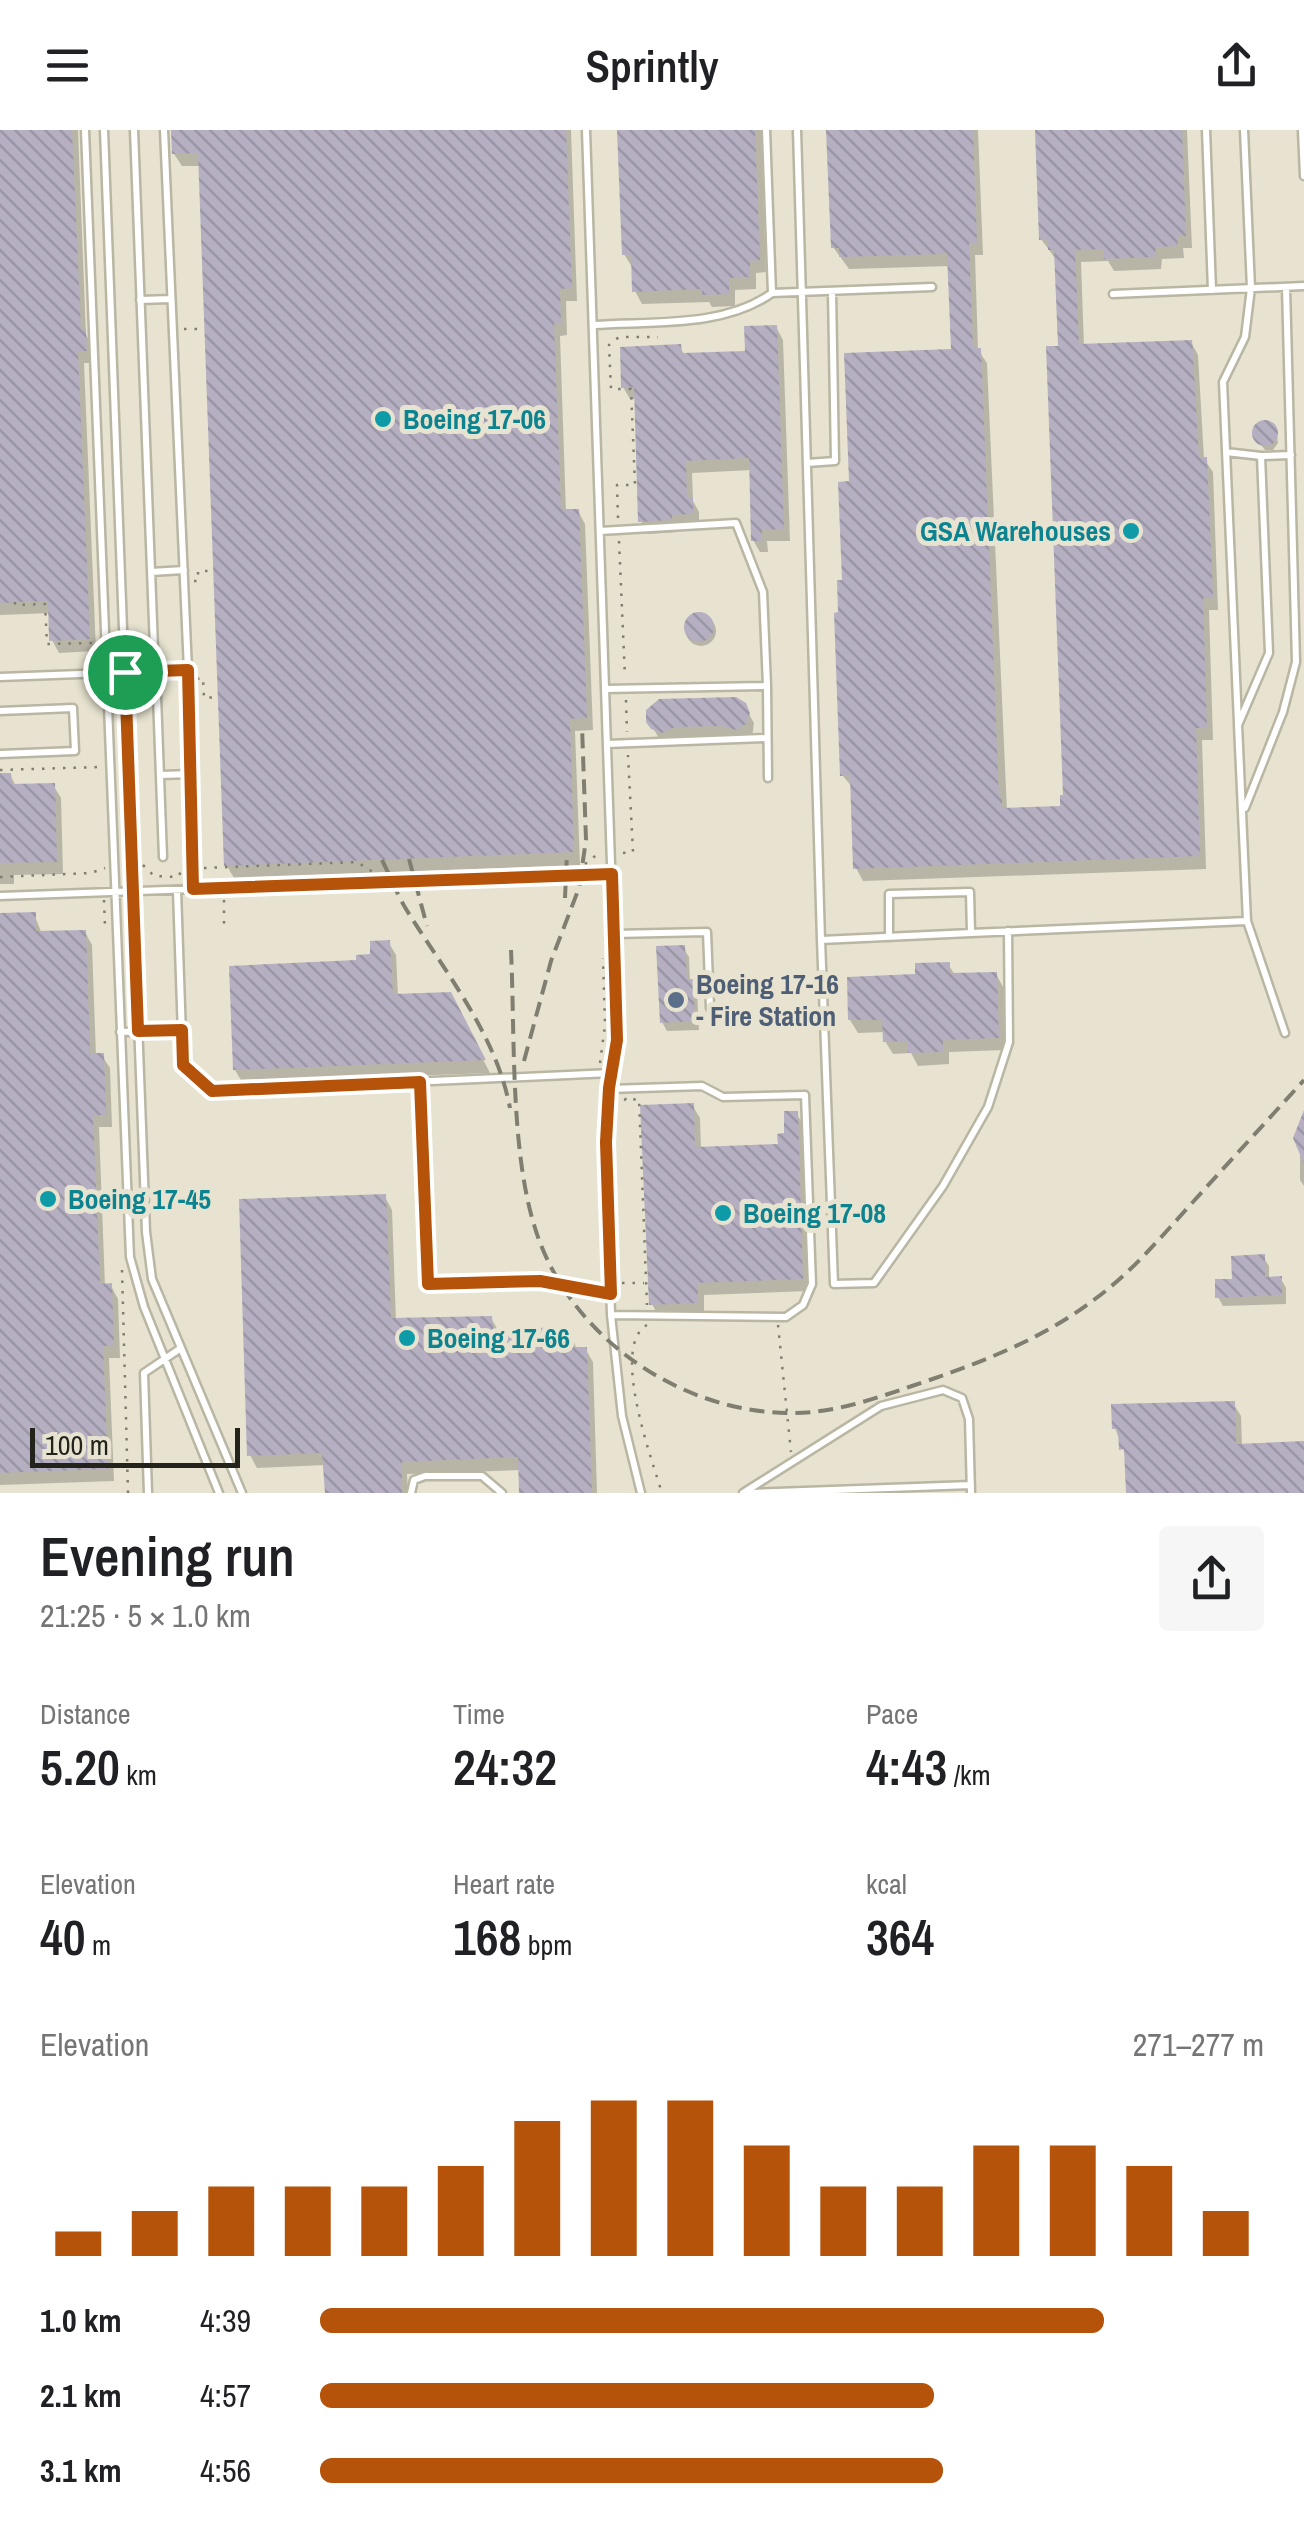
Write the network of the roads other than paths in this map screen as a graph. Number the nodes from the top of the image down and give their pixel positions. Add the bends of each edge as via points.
1 (85, 130) edge
2 (104, 130) edge
3 (134, 130) edge
4 (164, 130) edge
5 (586, 130) edge
6 (766, 130) edge
7 (797, 130) edge
8 (1206, 130) edge
9 (1244, 130) edge
10 (1302, 130) edge
11 (1304, 176) edge
12 (1304, 286) edge
13 (932, 287) dead end
14 (1286, 287) junction
15 (1251, 288) junction
16 (1212, 290) junction
17 (832, 291) junction
18 (772, 292) junction
19 (803, 292) junction
20 (1113, 294) dead end
21 (171, 299) junction
22 (140, 300) junction
23 (594, 324) junction
24 (1226, 452) junction
25 (1291, 455) junction
26 (1261, 456) junction
27 (807, 463) junction
28 (100, 516) junction
29 (119, 516) junction
30 (600, 531) junction
31 (184, 570) junction
32 (151, 572) junction
33 (1294, 602) junction
34 (1304, 602) edge
35 (154, 648) dead end
36 (188, 670) junction
37 (125, 672) junction
38 (106, 673) junction
39 (0, 676) edge
40 (767, 686) junction
41 (606, 689) junction
42 (157, 696) dead end
43 (0, 711) edge
44 (1238, 725) junction
45 (767, 738) junction
46 (607, 744) junction
47 (0, 754) edge
48 (190, 774) junction
49 (160, 775) junction
50 (768, 778) dead end
51 (1242, 813) junction
52 (162, 857) dead end
53 (612, 874) junction
54 (193, 889) junction
55 (177, 890) junction
56 (133, 891) junction
57 (114, 892) junction
58 (0, 896) edge
59 (1247, 921) junction
60 (1008, 932) junction
61 (971, 933) junction
62 (614, 934) junction
63 (889, 936) junction
64 (821, 940) junction
65 (710, 1008) dead end
66 (182, 1030) junction
67 (138, 1031) junction
68 (120, 1032) junction
69 (1284, 1033) dead end
70 (612, 1071) junction
71 (420, 1082) junction
72 (609, 1088) junction
73 (611, 1294) junction
74 (612, 1315) junction
75 (181, 1348) junction
76 (166, 1358) junction
77 (971, 1489) edge
78 (148, 1493) edge
79 (219, 1493) edge
80 (242, 1493) edge
81 (411, 1493) edge
82 (502, 1493) edge
83 (640, 1493) edge
84 (743, 1493) edge
85 (751, 1493) edge

1 - 28 lane
2 - 29 lane
3 - 22 lane
4 - 21 lane
5 - 23 lane
6 - 18 lane
7 - 19 lane
8 - 16 lane
9 - 15 lane
10 - 11 lane
12 - 14 lane
13 - 17 lane
14 - 15 lane
14 - 25 lane
15 - 16 lane
15 - 24 lane via 1245,336 1223,382
16 - 20 lane
17 - 19 lane
17 - 27 lane via 835,461
18 - 19 lane
18 - 23 lane via 708,318
19 - 27 lane
21 - 22 lane
21 - 31 lane
22 - 32 lane
23 - 30 lane
24 - 26 lane
24 - 44 lane
25 - 26 lane
25 - 33 lane
26 - 44 lane via 1268,653
27 - 64 lane
28 - 29 lane
28 - 38 lane
29 - 37 lane
30 - 40 lane via 736,523 763,592
30 - 41 lane
31 - 32 lane
31 - 36 lane
32 - 35 lane
33 - 34 lane
33 - 51 lane via 1296,662
36 - 37 lane
36 - 48 lane
37 - 38 lane
37 - 56 lane
38 - 39 lane
38 - 57 lane
40 - 41 lane
40 - 45 lane
41 - 46 lane
42 - 49 lane
43 - 47 lane via 73,708 75,751
44 - 51 lane
45 - 46 lane
45 - 50 lane
46 - 53 lane
48 - 49 lane
48 - 54 lane
49 - 52 lane
51 - 59 lane
53 - 54 lane
53 - 62 lane
54 - 55 lane
55 - 56 lane
55 - 66 lane
56 - 57 lane
56 - 67 lane
57 - 58 lane
57 - 68 lane
59 - 60 lane
59 - 69 lane
60 - 61 lane
60 - 64 lane via 1009,1042 988,1107 943,1186 874,1282 834,1284
61 - 63 lane
61 - 63 lane via 970,892 889,894
62 - 65 lane via 707,932
62 - 70 lane
63 - 64 lane
66 - 67 lane
66 - 71 lane via 183,1065 212,1091
67 - 68 lane
67 - 75 lane via 149,1263
68 - 76 lane via 130,1257
70 - 71 lane
70 - 72 lane
71 - 73 lane via 428,1284 540,1281
72 - 73 lane
72 - 74 lane via 702,1086 723,1097 805,1095 812,1284 803,1304 786,1317
73 - 74 lane
74 - 83 lane via 622,1416
75 - 76 lane
75 - 80 lane
76 - 78 lane via 144,1373
76 - 79 lane
77 - 84 lane via 969,1419 962,1398 944,1390 881,1406
77 - 85 lane
81 - 82 lane via 414,1480 425,1476 482,1476

